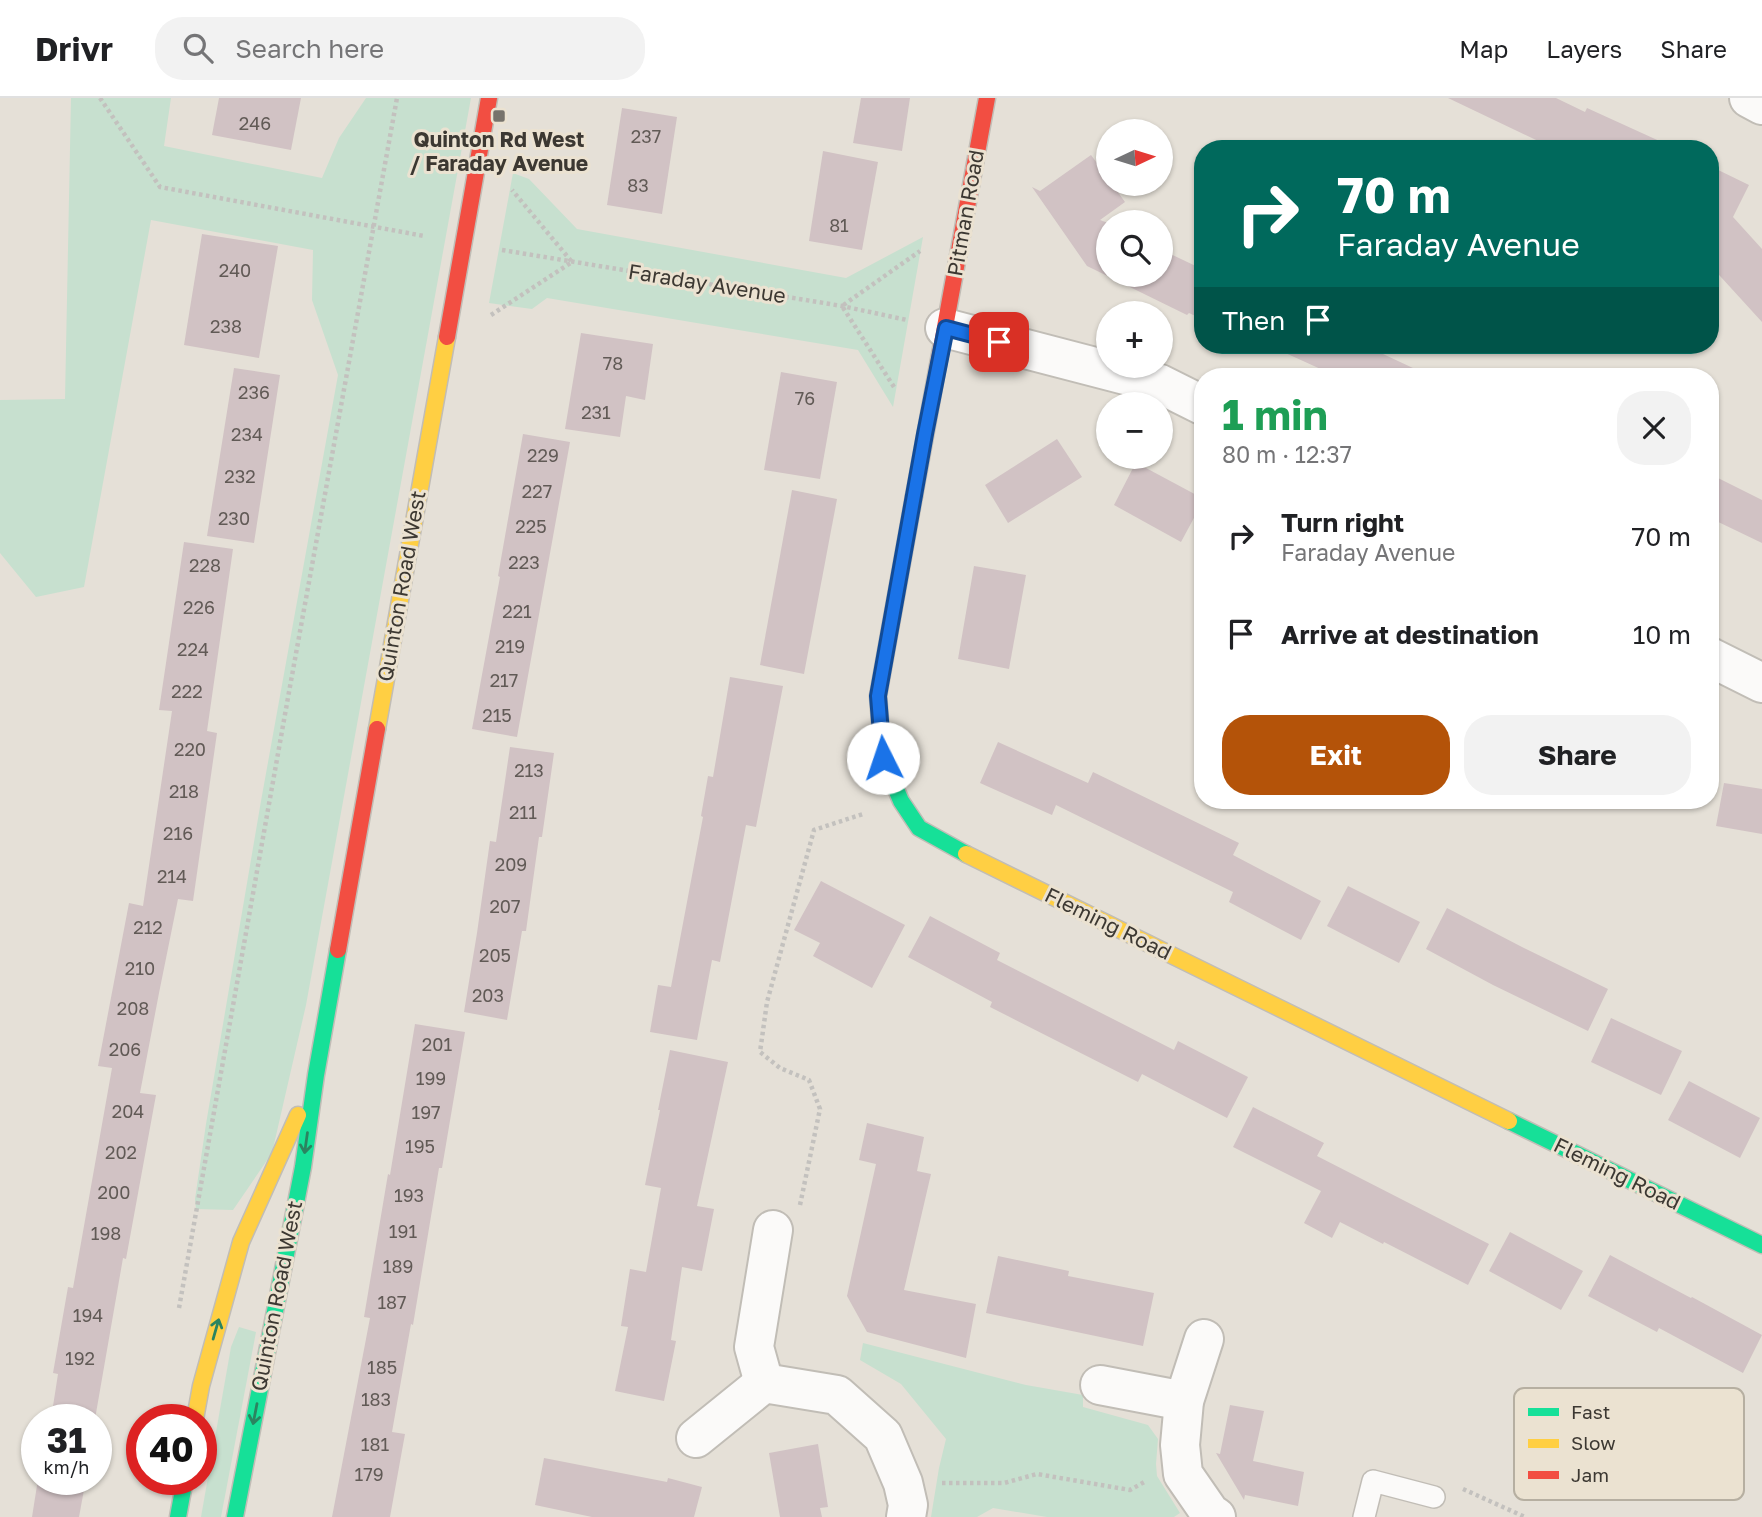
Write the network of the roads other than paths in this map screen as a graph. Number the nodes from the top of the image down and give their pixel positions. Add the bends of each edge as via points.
1 (489, 98) edge
2 (987, 98) edge
3 (1749, 98) edge
4 (1762, 105) edge
5 (946, 328) junction
6 (1194, 401) edge
7 (1719, 662) edge
8 (1762, 683) edge
9 (316, 1075) junction
10 (774, 1230) road end
11 (1762, 1245) edge
12 (1204, 1339) dead end
13 (764, 1382) junction
14 (1100, 1385) dead end
15 (1184, 1401) junction
16 (198, 1404) edge
17 (696, 1438) dead end
18 (182, 1495) edge
19 (1434, 1497) dead end
20 (905, 1500) edge
21 (178, 1517) edge
22 (235, 1517) edge
23 (1216, 1517) edge
24 (1364, 1517) edge

1 - 9 street, Quinton Road West
2 - 5 street, Pitman Road
3 - 4 street
5 - 6 street via 1160,384
5 - 11 street, Fleming Road via 878,696 883,758 901,801 919,828
7 - 8 street
16 -> 9 street, Quinton Road West via 241,1242
9 -> 22 street, Quinton Road West via 303,1167
10 - 13 street via 754,1347
12 - 15 street
13 - 17 street
13 - 20 street via 837,1395 883,1436
14 - 15 street
15 - 23 street via 1183,1474
18 - 21 street
19 - 24 lane via 1373,1481

